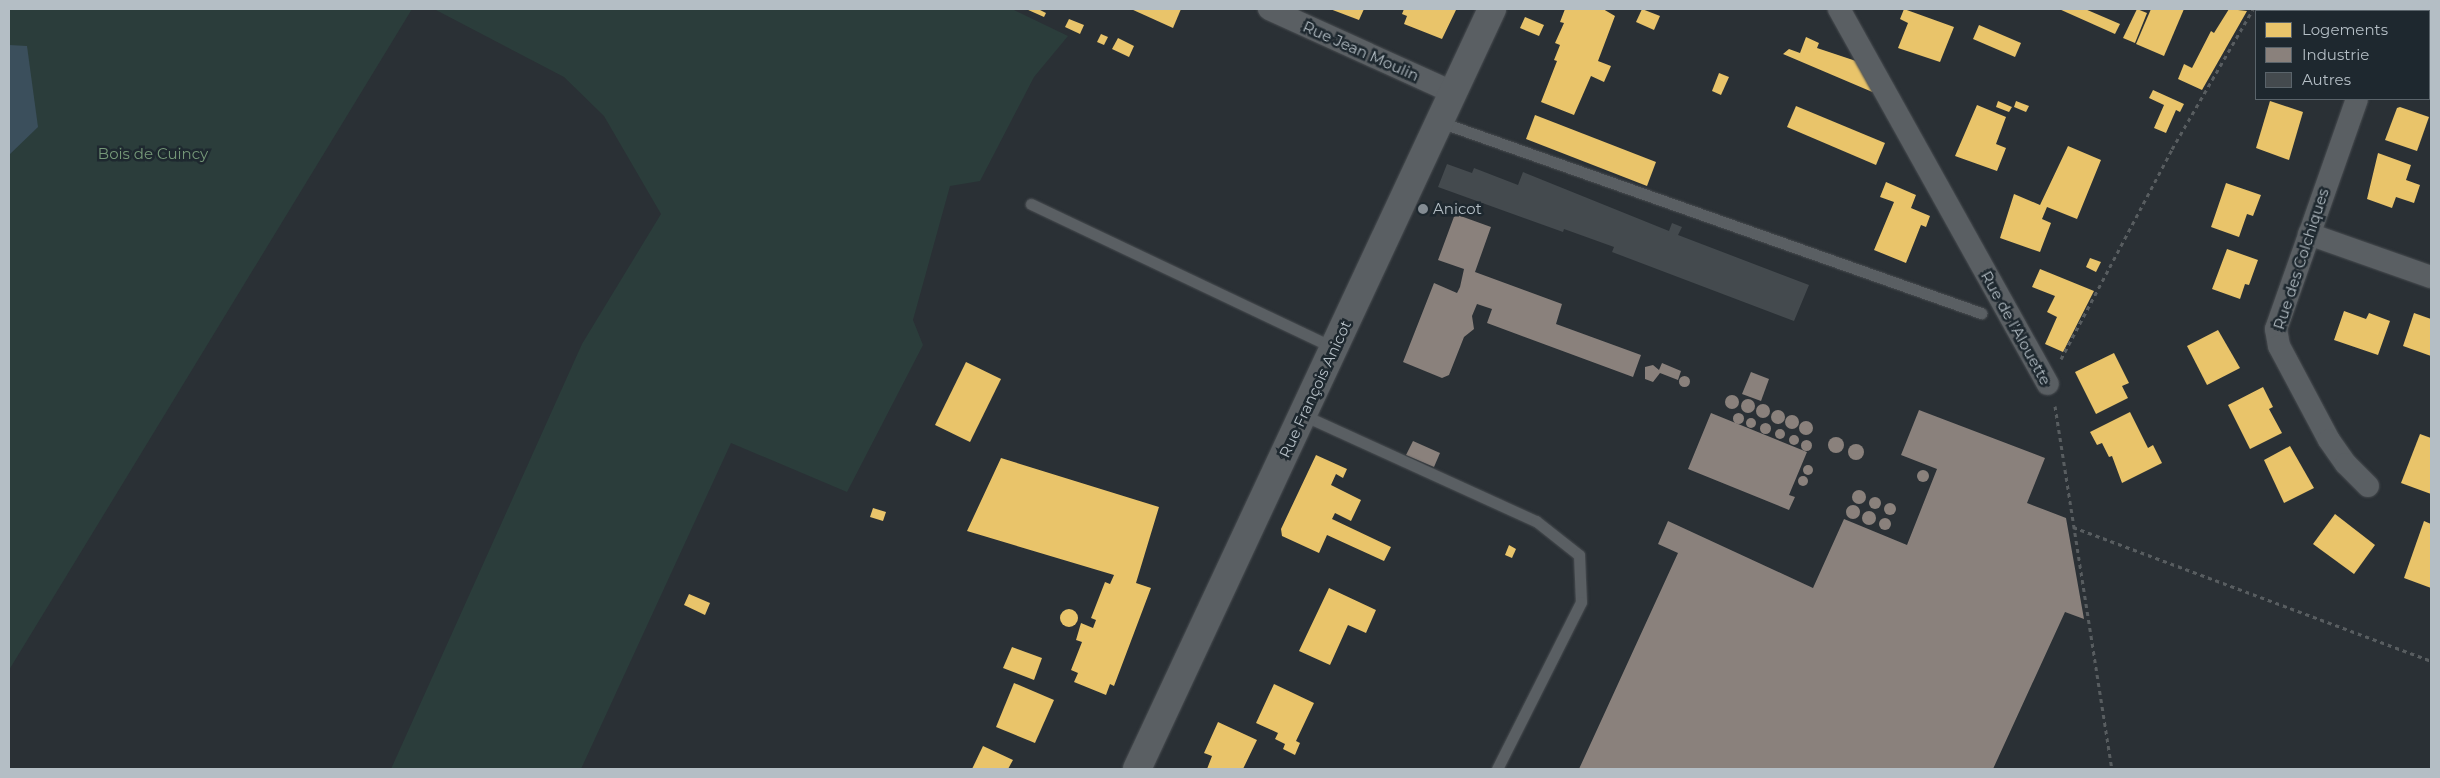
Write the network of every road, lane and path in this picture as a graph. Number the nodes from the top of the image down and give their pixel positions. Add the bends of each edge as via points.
1 (1269, 9) edge
2 (1492, 9) edge
3 (1839, 9) edge
4 (2253, 9) edge
5 (1454, 93) junction
6 (2357, 100) edge
7 (1440, 122) junction
8 (1031, 204) dead end
9 (2309, 234) junction
10 (2431, 277) edge
11 (1981, 313) dead end
12 (1334, 348) junction
13 (2048, 384) junction
14 (1304, 415) junction
15 (2368, 486) dead end
16 (2073, 526) junction
17 (2431, 661) edge
18 (1137, 769) edge
19 (1497, 769) edge
20 (2112, 769) edge

1 - 5 street, Rue Jean Moulin
2 - 5 street, Rue François Anicot
3 - 13 street, Rue de l'Alouette
4 - 13 path via 2172,148
5 - 7 street, Rue François Anicot
6 - 9 street, Rue des Colchiques
7 - 11 lane
7 - 12 street, Rue François Anicot
8 - 12 lane
9 - 10 street
9 - 15 street, Rue des Colchiques via 2278,317 2276,339 2329,440 2346,464
12 - 14 street, Rue François Anicot
13 - 16 path, Rue de l'Alouette via 2056,410
14 - 18 street, Rue François Anicot
14 - 19 lane via 1536,521 1579,555 1581,602
16 - 17 path
16 - 20 path, Rue de l'Alouette

